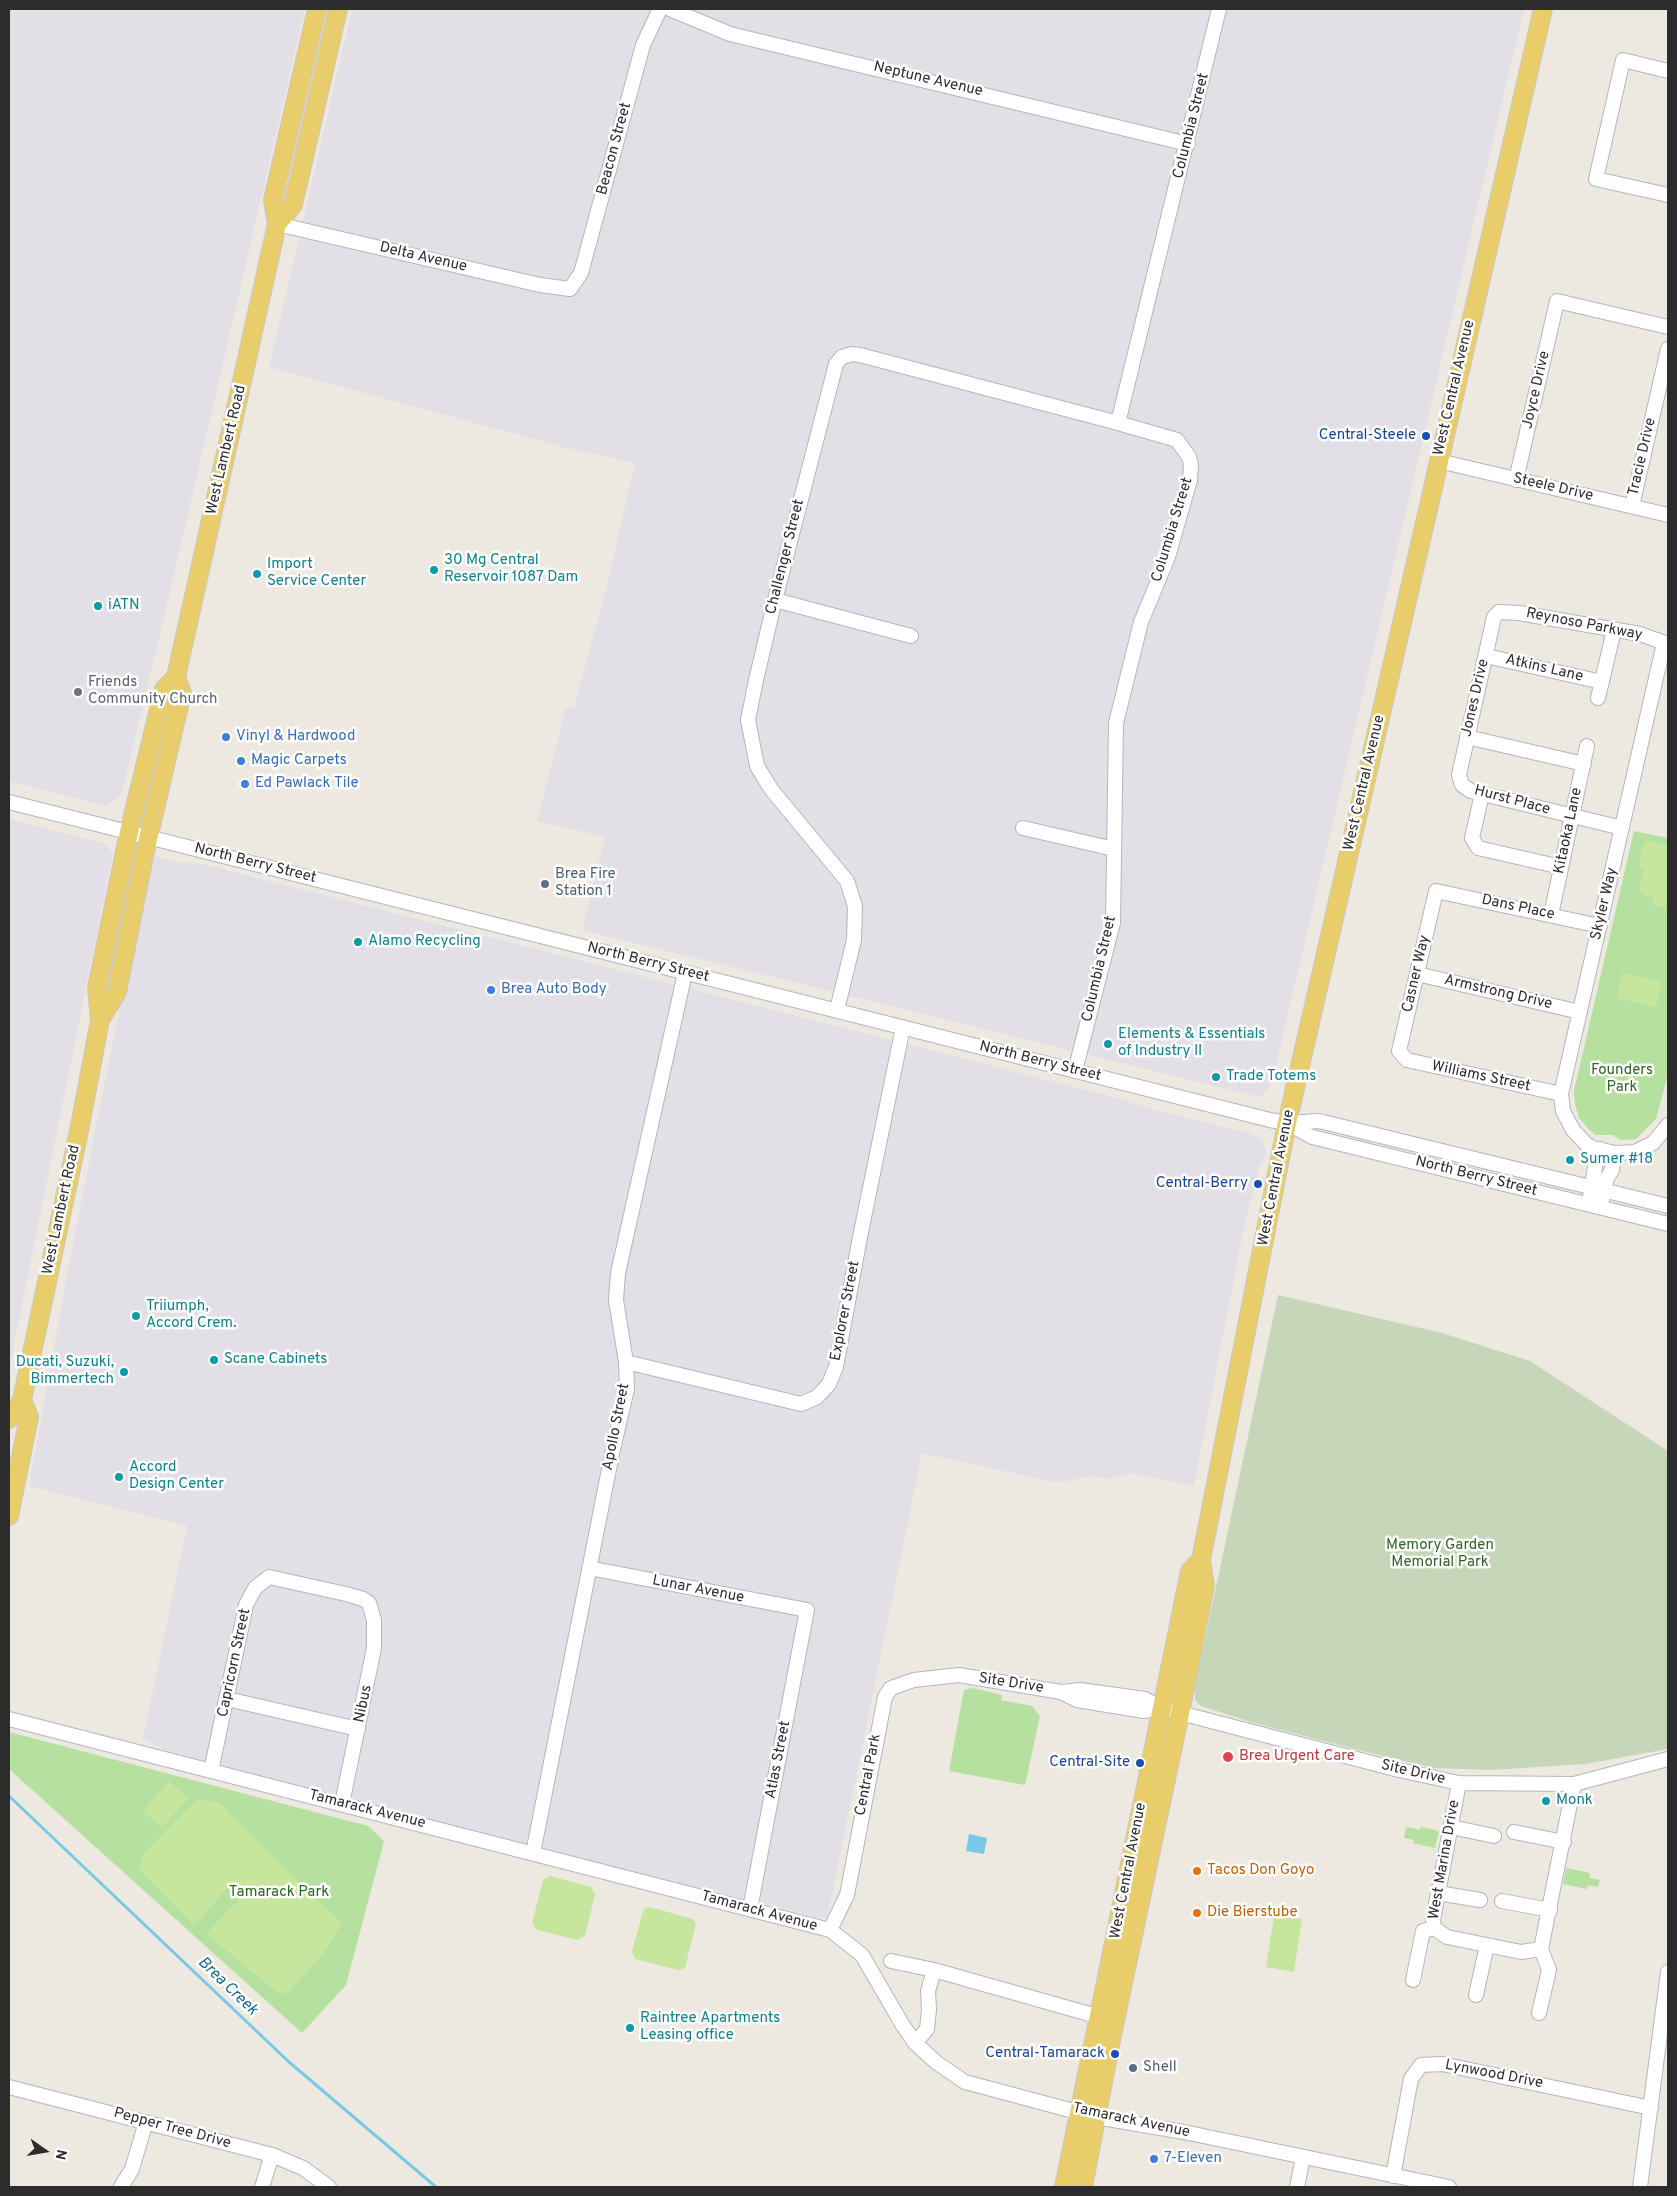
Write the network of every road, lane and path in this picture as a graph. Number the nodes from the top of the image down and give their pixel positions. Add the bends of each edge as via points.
1 (318, 9) edge
2 (338, 9) edge
3 (660, 9) edge
4 (670, 9) edge
5 (1219, 9) edge
6 (1544, 9) edge
7 (1668, 71) edge
8 (1188, 144) junction
9 (1668, 196) edge
10 (277, 224) junction
11 (570, 289) joint
12 (1668, 327) edge
13 (1668, 349) edge
14 (1118, 423) junction
15 (1439, 461) junction
16 (1516, 480) junction
17 (1632, 506) junction
18 (1668, 515) edge
19 (775, 600) junction
20 (1499, 612) joint
21 (1614, 630) junction
22 (911, 636) dead end
23 (1666, 643) edge
24 (1486, 656) junction
25 (176, 677) junction
26 (1602, 682) junction
27 (1598, 698) dead end
28 (1467, 737) junction
29 (1587, 746) dead end
30 (1584, 764) junction
31 (1462, 785) joint
32 (1482, 794) junction
33 (9, 802) edge
34 (1572, 816) junction
35 (1023, 828) dead end
36 (1622, 828) junction
37 (129, 832) junction
38 (148, 836) junction
39 (1114, 849) junction
40 (1562, 867) junction
41 (1436, 891) joint
42 (1551, 915) junction
43 (1600, 926) junction
44 (685, 973) junction
45 (1417, 974) junction
46 (837, 1010) junction
47 (1580, 1012) junction
48 (100, 1020) junction
49 (904, 1027) junction
50 (1402, 1056) joint
51 (1075, 1071) junction
52 (1562, 1094) junction
53 (1287, 1123) junction
54 (1668, 1125) edge
55 (1600, 1150) junction
56 (1615, 1153) junction
57 (1598, 1189) junction
58 (1594, 1206) junction
59 (1668, 1206) edge
60 (1668, 1224) edge
61 (626, 1362) junction
62 (22, 1400) junction
63 (9, 1419) edge
64 (9, 1516) edge
65 (1201, 1560) junction
66 (589, 1568) junction
67 (369, 1603) joint
68 (807, 1610) joint
69 (960, 1676) joint
70 (227, 1699) junction
71 (1161, 1708) junction
72 (1180, 1713) junction
73 (9, 1719) edge
74 (358, 1729) junction
75 (1668, 1760) edge
76 (211, 1771) junction
77 (1459, 1783) junction
78 (1574, 1784) junction
79 (342, 1804) junction
80 (1451, 1827) junction
81 (1514, 1832) dead end
82 (1494, 1836) dead end
83 (1564, 1842) junction
84 (533, 1853) junction
85 (1438, 1893) junction
86 (1480, 1900) dead end
87 (1502, 1901) dead end
88 (750, 1909) junction
89 (1550, 1910) junction
90 (1434, 1928) junction
91 (830, 1930) junction
92 (1487, 1945) junction
93 (1541, 1949) junction
94 (891, 1960) dead end
95 (934, 1970) junction
96 (1668, 1972) edge
97 (1413, 1980) dead end
98 (1476, 1995) dead end
99 (1539, 2013) dead end
100 (1100, 2017) junction
101 (915, 2043) junction
102 (9, 2087) edge
103 (1651, 2108) junction
104 (1088, 2115) junction
105 (146, 2122) junction
106 (272, 2155) junction
107 (1303, 2157) junction
108 (1393, 2176) junction
109 (1418, 2184) edge
110 (121, 2187) edge
111 (262, 2187) edge
112 (328, 2187) edge
113 (1064, 2187) edge
114 (1083, 2187) edge
115 (1296, 2187) edge
116 (1449, 2187) edge
117 (1640, 2187) edge

1 - 10 main road, West Lambert Road via 273,200
2 - 10 main road, West Lambert Road via 293,205
3 - 11 street, Beacon Street via 643,45 581,273
4 - 8 street, Neptune Avenue via 730,34
5 - 8 street, Columbia Street
6 - 15 main road, West Central Avenue
7 - 9 street via 1623,60 1596,179
8 - 14 street, Columbia Street
10 - 11 street, Delta Avenue via 540,285
10 - 25 main road, West Lambert Road
12 - 16 street, Joyce Drive via 1557,301
13 - 17 street, Tracie Drive
14 - 19 street, Challenger Street via 860,355 842,357 833,372
14 - 39 street, Columbia Street via 1177,440 1191,464 1190,480 1168,557 1141,622 1116,723
15 - 16 street, Steele Drive
15 - 53 main road, West Central Avenue
16 - 17 street, Steele Drive
17 - 18 street, Steele Drive
19 - 22 street
19 - 46 street, Challenger Street via 756,680 749,728 757,766 771,789 846,881 855,906 854,940
20 - 21 street, Reynoso Parkway
20 - 24 street, Jones Drive via 1494,618
21 - 23 street, Reynoso Parkway
21 - 26 street
23 - 36 street, Skyler Way
24 - 26 street, Atkins Lane
24 - 28 street, Jones Drive
25 - 37 main road, West Lambert Road via 164,689
25 - 38 main road, West Lambert Road via 182,693
26 - 27 street
28 - 30 street
28 - 31 street, Jones Drive via 1459,775
29 - 30 street, Kitaoka Lane
30 - 34 street, Kitaoka Lane
31 - 32 street, Hurst Place
32 - 34 street, Hurst Place
32 - 40 street via 1472,838 1478,848
33 - 37 street, North Berry Street
34 - 36 street, Hurst Place
34 - 40 street, Kitaoka Lane
35 - 39 street
36 - 43 street, Skyler Way
37 - 38 street, North Berry Street
37 - 48 main road, West Lambert Road via 97,988
38 - 44 street, North Berry Street
38 - 48 main road, West Lambert Road via 116,992
39 - 51 street, Columbia Street via 1113,923
40 - 42 street, Kitaoka Lane
41 - 42 street, Dans Place
41 - 45 street, Casner Way
42 - 43 street, Dans Place
43 - 47 street, Skyler Way
44 - 46 street, North Berry Street
44 - 61 street, Apollo Street via 618,1273 616,1300
45 - 47 street, Armstrong Drive
45 - 50 street, Casner Way via 1399,1051
46 - 49 street, North Berry Street
47 - 52 street, Skyler Way
48 - 62 main road, West Lambert Road
49 - 51 street, North Berry Street
49 - 61 street, Explorer Street via 836,1367 829,1384 817,1397 801,1404
50 - 52 street, Williams Street via 1407,1060
51 - 53 street, North Berry Street
52 - 55 street, Skyler Way via 1563,1111 1573,1130 1586,1144
53 - 57 street, North Berry Street via 1319,1121
53 - 58 street, North Berry Street via 1312,1137
53 - 65 main road, West Central Avenue
54 - 56 street via 1644,1148 1625,1154
55 - 56 street
55 - 57 street via 1597,1155
56 - 57 street via 1612,1170
57 - 58 street
57 - 59 street, North Berry Street
58 - 60 street, North Berry Street
61 - 66 street, Apollo Street via 627,1389
62 - 63 main road, West Lambert Road
62 - 64 main road, West Lambert Road via 29,1417
65 - 71 main road, West Central Avenue via 1190,1571
65 - 72 main road, West Central Avenue via 1205,1586
66 - 68 street, Lunar Avenue
66 - 84 street, Apollo Street
67 - 70 street, Capricorn Street via 346,1594 269,1577 255,1588 246,1605
67 - 74 street, Nibus via 374,1620 374,1648
68 - 88 street, Atlas Street
69 - 71 street, Site Drive via 1061,1692 1080,1690 1145,1699
69 - 91 street, Central Park via 914,1680 891,1688 885,1697 847,1896
70 - 74 street
70 - 76 street, Capricorn Street
71 - 72 street, Site Drive
71 - 100 main road, West Central Avenue
72 - 77 street, Site Drive
72 - 104 main road, West Central Avenue
73 - 76 street, Tamarack Avenue
74 - 79 street, Nibus
75 - 78 street, Site Drive
76 - 79 street, Tamarack Avenue
77 - 78 street, Site Drive
77 - 80 street, West Marina Drive
78 - 83 street
79 - 84 street, Tamarack Avenue
80 - 82 street
80 - 85 street, West Marina Drive
81 - 83 street
83 - 89 street
84 - 88 street, Tamarack Avenue
85 - 86 street
85 - 90 street, West Marina Drive via 1432,1920
87 - 89 street
88 - 91 street, Tamarack Avenue
89 - 93 street
90 - 92 street, West Marina Drive via 1446,1937
90 - 97 street via 1423,1931
91 - 101 street, Tamarack Avenue via 862,1954
92 - 93 street, West Marina Drive via 1521,1952
92 - 98 street
93 - 99 street via 1549,1970
94 - 95 street
95 - 100 street
95 - 101 street via 928,1991 927,2029
96 - 103 street
100 - 104 main road, West Central Avenue
101 - 104 street, Tamarack Avenue via 965,2082
102 - 105 street, Pepper Tree Drive
103 - 108 street, Lynwood Drive via 1442,2064 1421,2065 1411,2079
103 - 117 street
104 - 107 street, Tamarack Avenue
104 - 113 main road, West Central Avenue
104 - 114 main road, West Central Avenue
105 - 106 street, Pepper Tree Drive
105 - 110 street via 132,2169
106 - 111 street
106 - 112 street, Pepper Tree Drive via 303,2168
107 - 108 street, Tamarack Avenue
107 - 115 street
108 - 109 street, Tamarack Avenue
109 - 116 street, Tamarack Avenue

